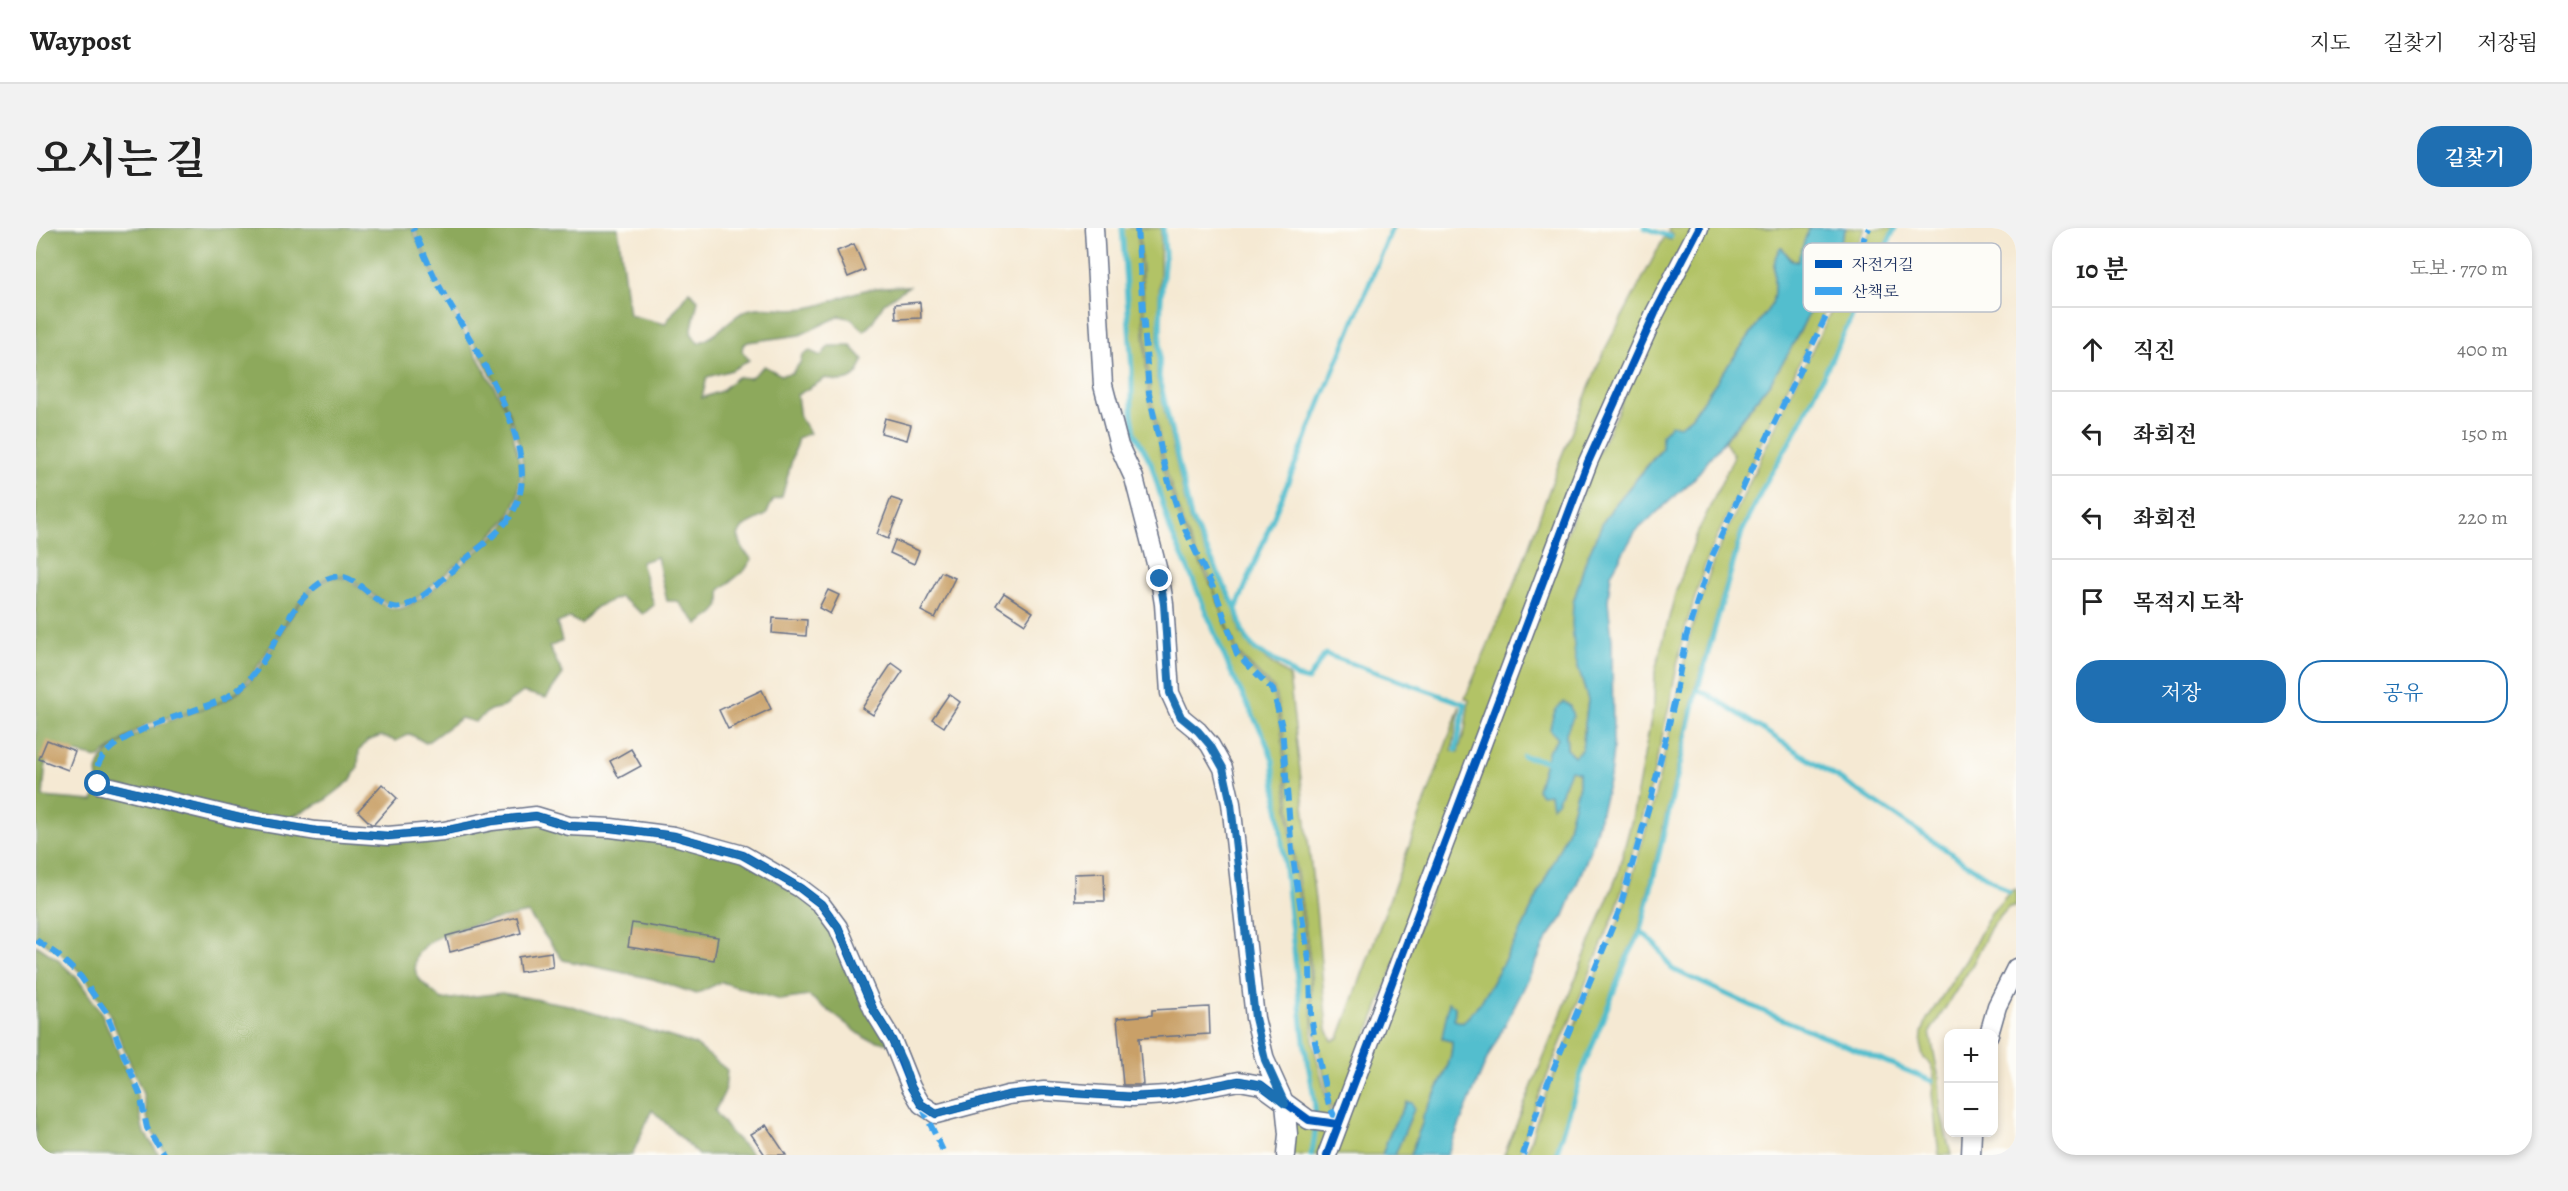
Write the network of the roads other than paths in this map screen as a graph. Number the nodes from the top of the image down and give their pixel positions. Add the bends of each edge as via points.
1 (1094, 228) edge
2 (1699, 228) edge
3 (98, 784) dead end
4 (2016, 968) edge
5 (1990, 1029) edge
6 (1285, 1104) junction
7 (1338, 1124) junction
8 (1972, 1137) edge
9 (1286, 1155) edge
10 (1327, 1155) edge
11 (1971, 1155) edge

1 - 6 street via 1103,385 1114,429 1134,478 1160,579 1170,693 1181,717 1210,745 1223,768 1231,804 1255,1018 1265,1060
2 - 7 street via 1655,313 1588,462
3 - 6 street via 240,818 316,831 388,836 536,816 569,826 645,831 706,843 742,855 821,904 838,927 916,1096 936,1114 1008,1095 1044,1091 1133,1097 1239,1081 1261,1085
4 - 5 street
6 - 7 street via 1314,1122
6 - 9 street
7 - 10 street
8 - 11 street

